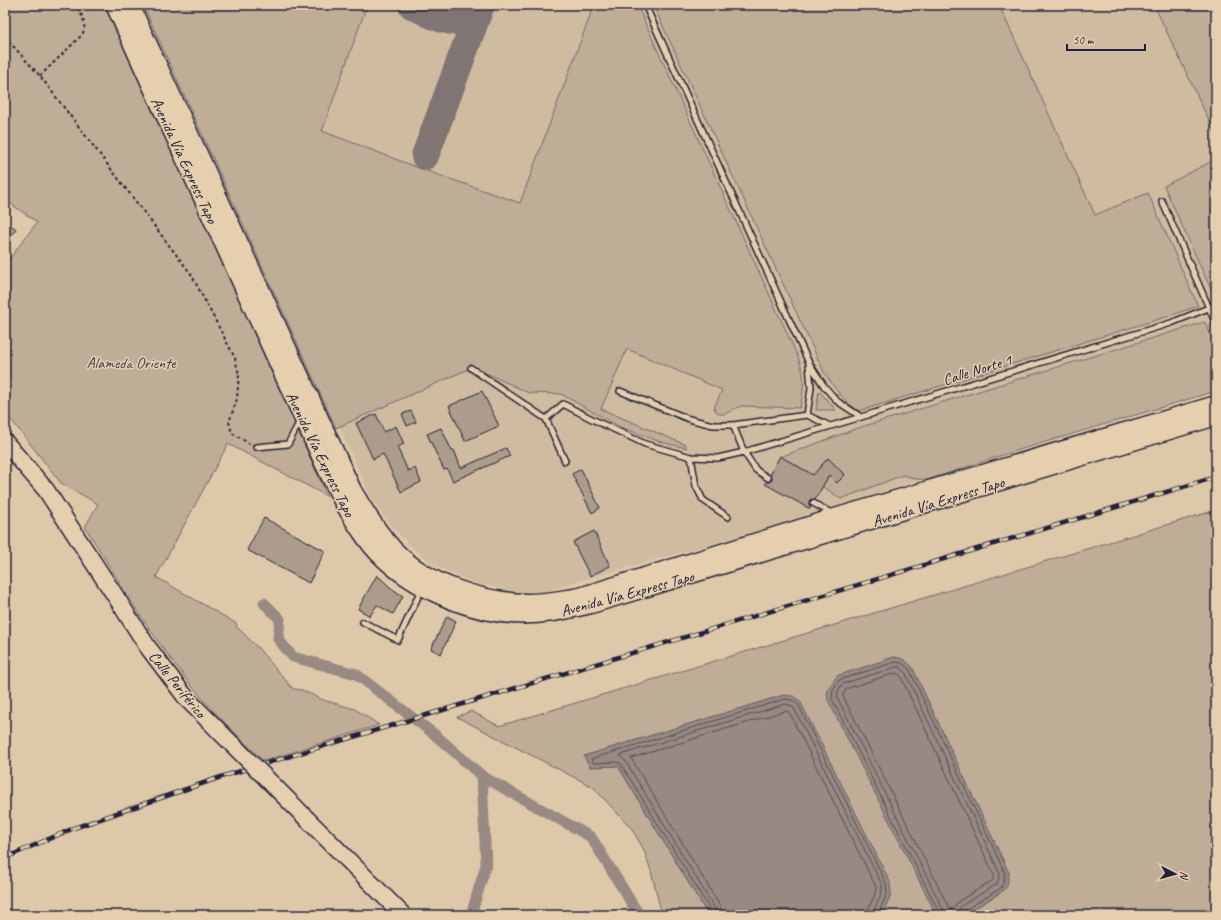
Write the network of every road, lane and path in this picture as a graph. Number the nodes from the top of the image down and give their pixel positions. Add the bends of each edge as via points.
1 (77, 5) edge
2 (114, 5) edge
3 (131, 5) edge
4 (645, 5) edge
5 (5, 37) edge
6 (40, 76) junction
7 (1162, 201) dead end
8 (1216, 305) edge
9 (1209, 308) junction
10 (1216, 324) edge
11 (809, 362) junction
12 (471, 368) dead end
13 (620, 391) dead end
14 (1216, 404) edge
15 (806, 415) junction
16 (302, 416) junction
17 (861, 417) junction
18 (1216, 417) edge
19 (546, 419) junction
20 (733, 425) junction
21 (830, 426) junction
22 (5, 442) edge
23 (256, 447) joint
24 (744, 452) junction
25 (691, 457) junction
26 (565, 461) dead end
27 (768, 478) dead end
28 (813, 503) dead end
29 (728, 517) dead end
30 (846, 521) junction
31 (423, 587) junction
32 (363, 622) dead end
33 (403, 915) edge

1 - 6 path via 86,24 85,30
2 - 16 main road, Avenida Vía Express Tapo
3 - 30 main road, Avenida Vía Express Tapo via 353,490 382,535 413,566 453,586 488,597 529,602 555,600 580,596
4 - 11 lane
5 - 6 path
6 - 23 path via 190,274 235,358 239,375 237,399 230,422 232,433
7 - 9 lane
8 - 9 lane, Calle Norte 1
9 - 10 lane
9 - 17 lane, Calle Norte 1 via 1171,323
11 - 15 lane via 811,388
11 - 17 lane via 837,401
12 - 19 lane
13 - 20 lane via 689,419 713,425
14 - 30 main road, Avenida Vía Express Tapo
15 - 20 lane
15 - 21 lane
16 - 23 lane via 288,444
16 - 31 main road, Avenida Vía Express Tapo via 339,496 356,525 390,564
17 - 21 lane, Calle Norte 1
18 - 30 main road, Avenida Vía Express Tapo
19 - 25 lane, Calle Norte 1 via 563,404 645,444
19 - 26 lane
20 - 24 lane
21 - 24 lane, Calle Norte 1
22 - 33 main road, Calle Periférico, bridge via 46,490 147,646 187,699
24 - 25 lane, Calle Norte 1 via 718,458
24 - 27 lane via 756,470
25 - 29 lane via 696,486 703,500
28 - 30 lane
30 - 31 main road, Avenida Vía Express Tapo via 591,606 565,612 513,615 494,612 469,606
31 - 32 lane via 398,640

